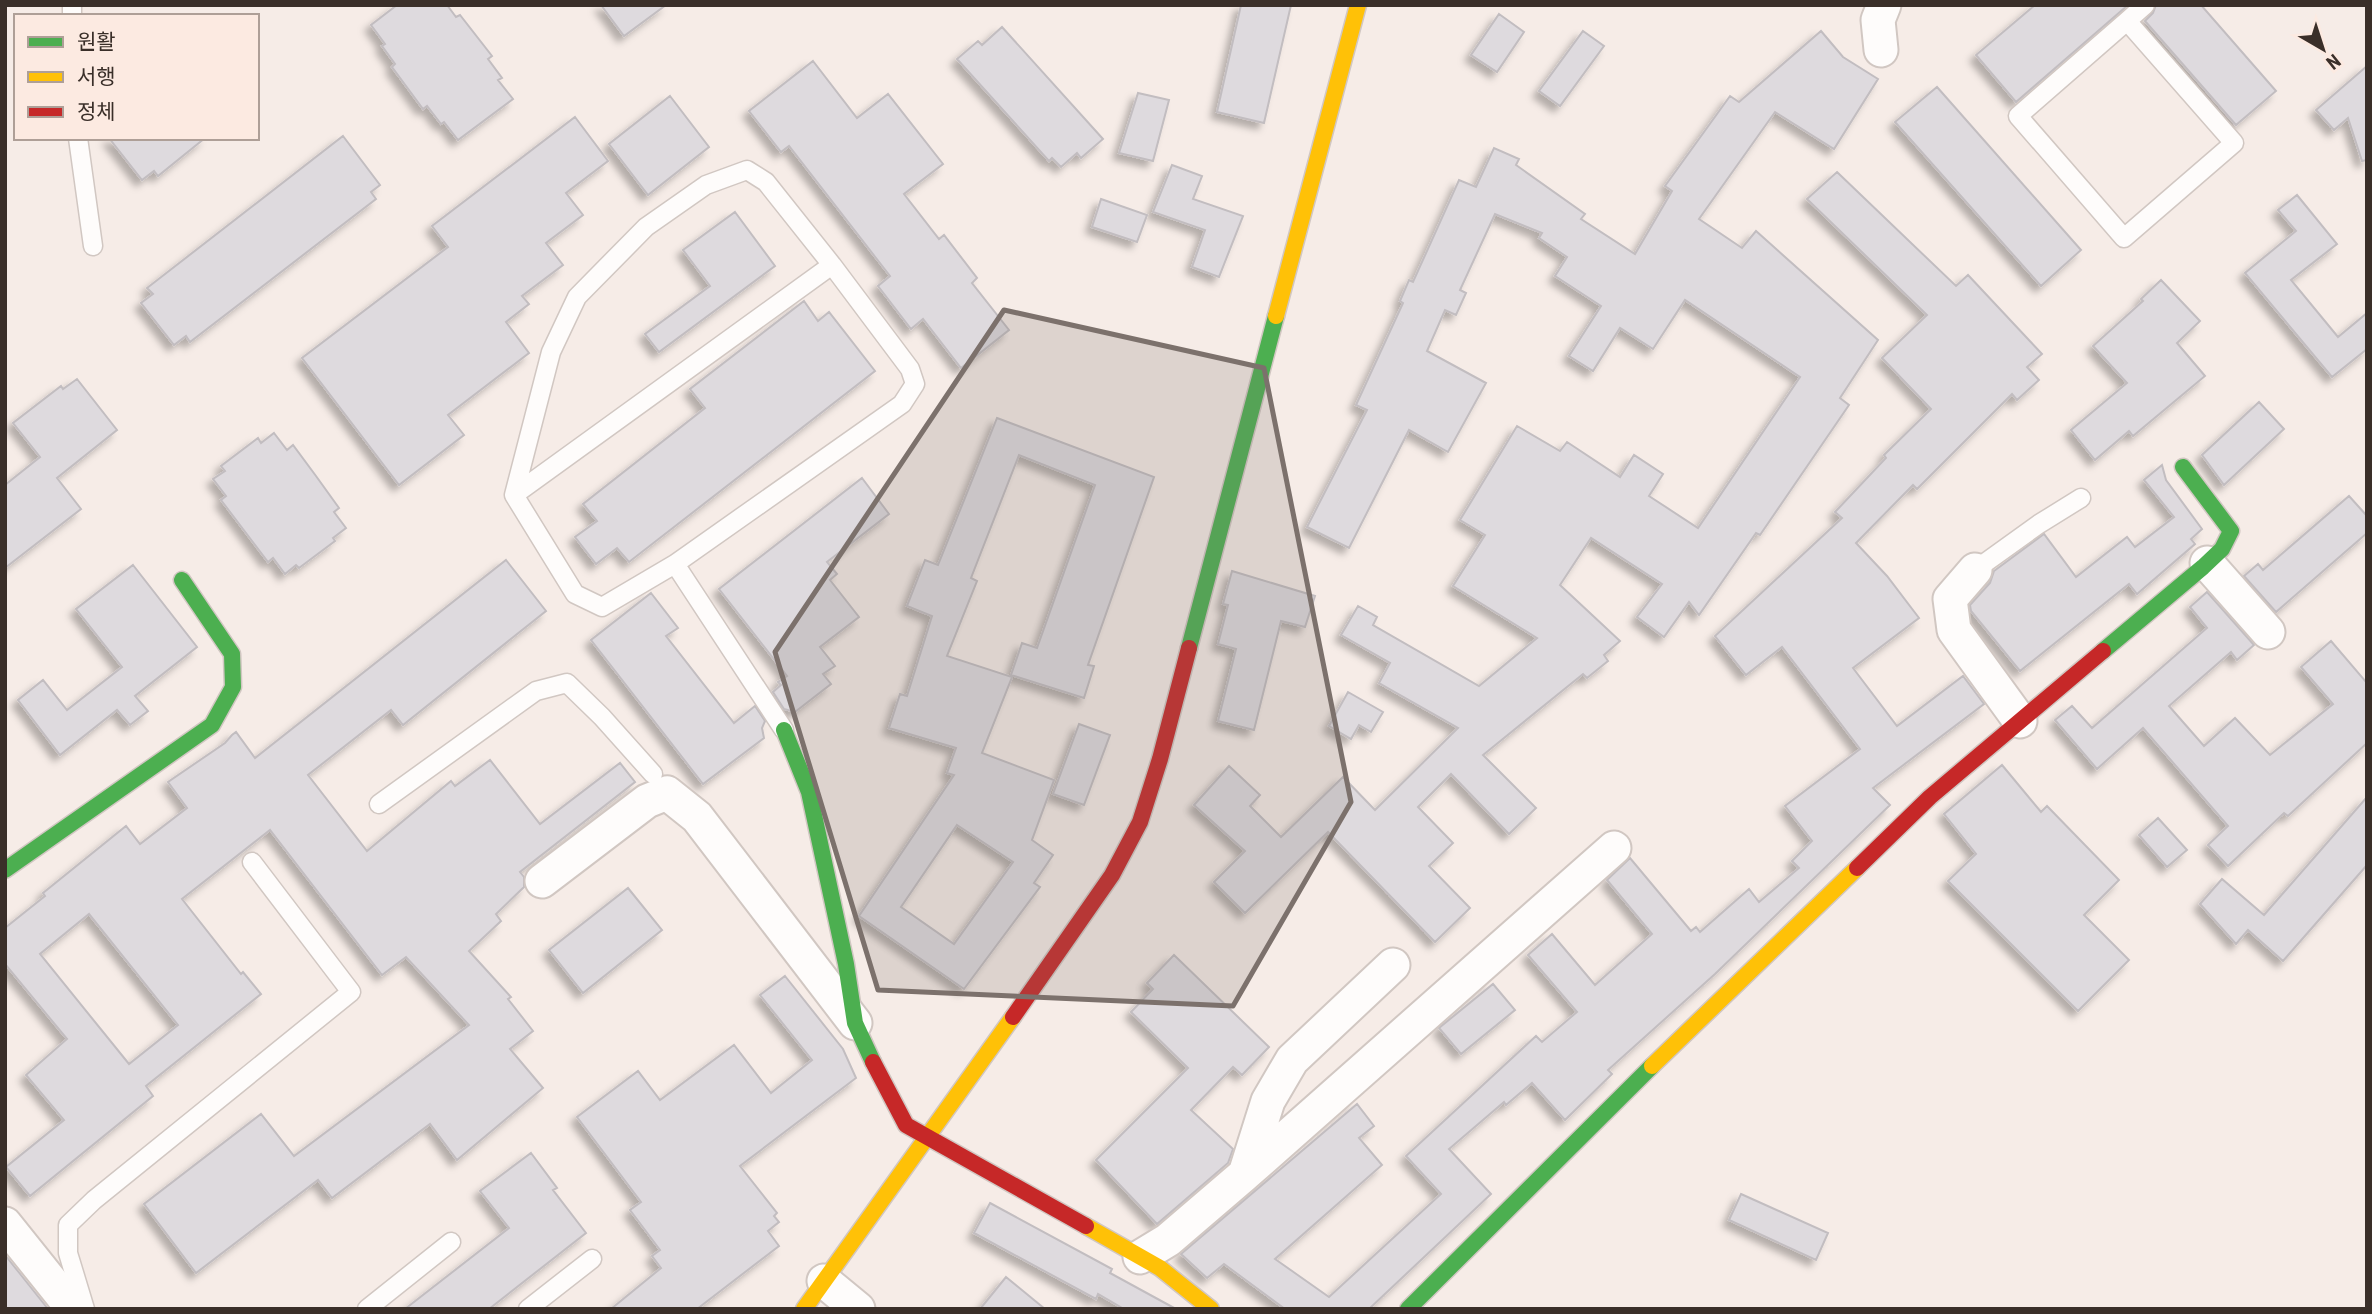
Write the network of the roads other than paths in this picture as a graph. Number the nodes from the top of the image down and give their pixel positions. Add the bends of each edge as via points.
1 (1358, 5) edge
2 (1884, 5) edge
3 (2145, 5) edge
4 (2127, 21) junction
5 (1881, 50) dead end
6 (79, 140) edge
7 (93, 246) dead end
8 (832, 265) junction
9 (2183, 467) dead end
10 (514, 495) junction
11 (2081, 498) dead end
12 (2207, 563) junction
13 (675, 564) junction
14 (1975, 569) joint
15 (182, 580) dead end
16 (2268, 632) dead end
17 (2020, 721) junction
18 (785, 730) joint
19 (660, 784) junction
20 (379, 804) dead end
21 (1614, 848) dead end
22 (252, 862) dead end
23 (5, 870) edge
24 (542, 881) dead end
25 (1394, 965) dead end
26 (855, 1023) junction
27 (927, 1138) junction
28 (1245, 1174) junction
29 (5, 1224) edge
30 (451, 1242) dead end
31 (1140, 1257) junction
32 (592, 1259) dead end
33 (824, 1281) junction
34 (73, 1309) edge
35 (85, 1309) edge
36 (367, 1309) edge
37 (528, 1309) edge
38 (804, 1309) edge
39 (858, 1309) edge
40 (1211, 1309) edge
41 (1408, 1309) edge

1 - 27 street via 1140,822 1112,875
2 - 5 street via 1878,20
3 - 4 lane
4 - 4 lane via 2018,116 2124,238 2234,143
6 - 7 lane
8 - 10 lane
8 - 10 lane via 766,182 747,170 706,186 646,227 577,297 551,352
8 - 13 lane via 909,369 915,384 902,404
9 - 12 street via 2231,531
10 - 13 lane via 575,594 602,607
11 - 14 lane
12 - 16 street
12 - 17 street
13 - 18 lane
14 - 17 street via 1950,599 1954,630
15 - 23 street via 232,654 233,687 212,725
17 - 41 street via 1930,797 1614,1102
18 - 26 street via 809,792
19 - 20 lane via 567,683 536,691
19 - 24 street via 648,802
19 - 26 street via 697,817
21 - 28 street
22 - 35 lane via 351,992 68,1226 68,1253
25 - 28 street via 1292,1060 1268,1101
26 - 27 street via 906,1125
27 - 31 street
27 - 33 street
28 - 31 street via 1168,1240
29 - 34 street
30 - 36 lane
31 - 40 street
32 - 37 lane
33 - 38 street
33 - 39 street

